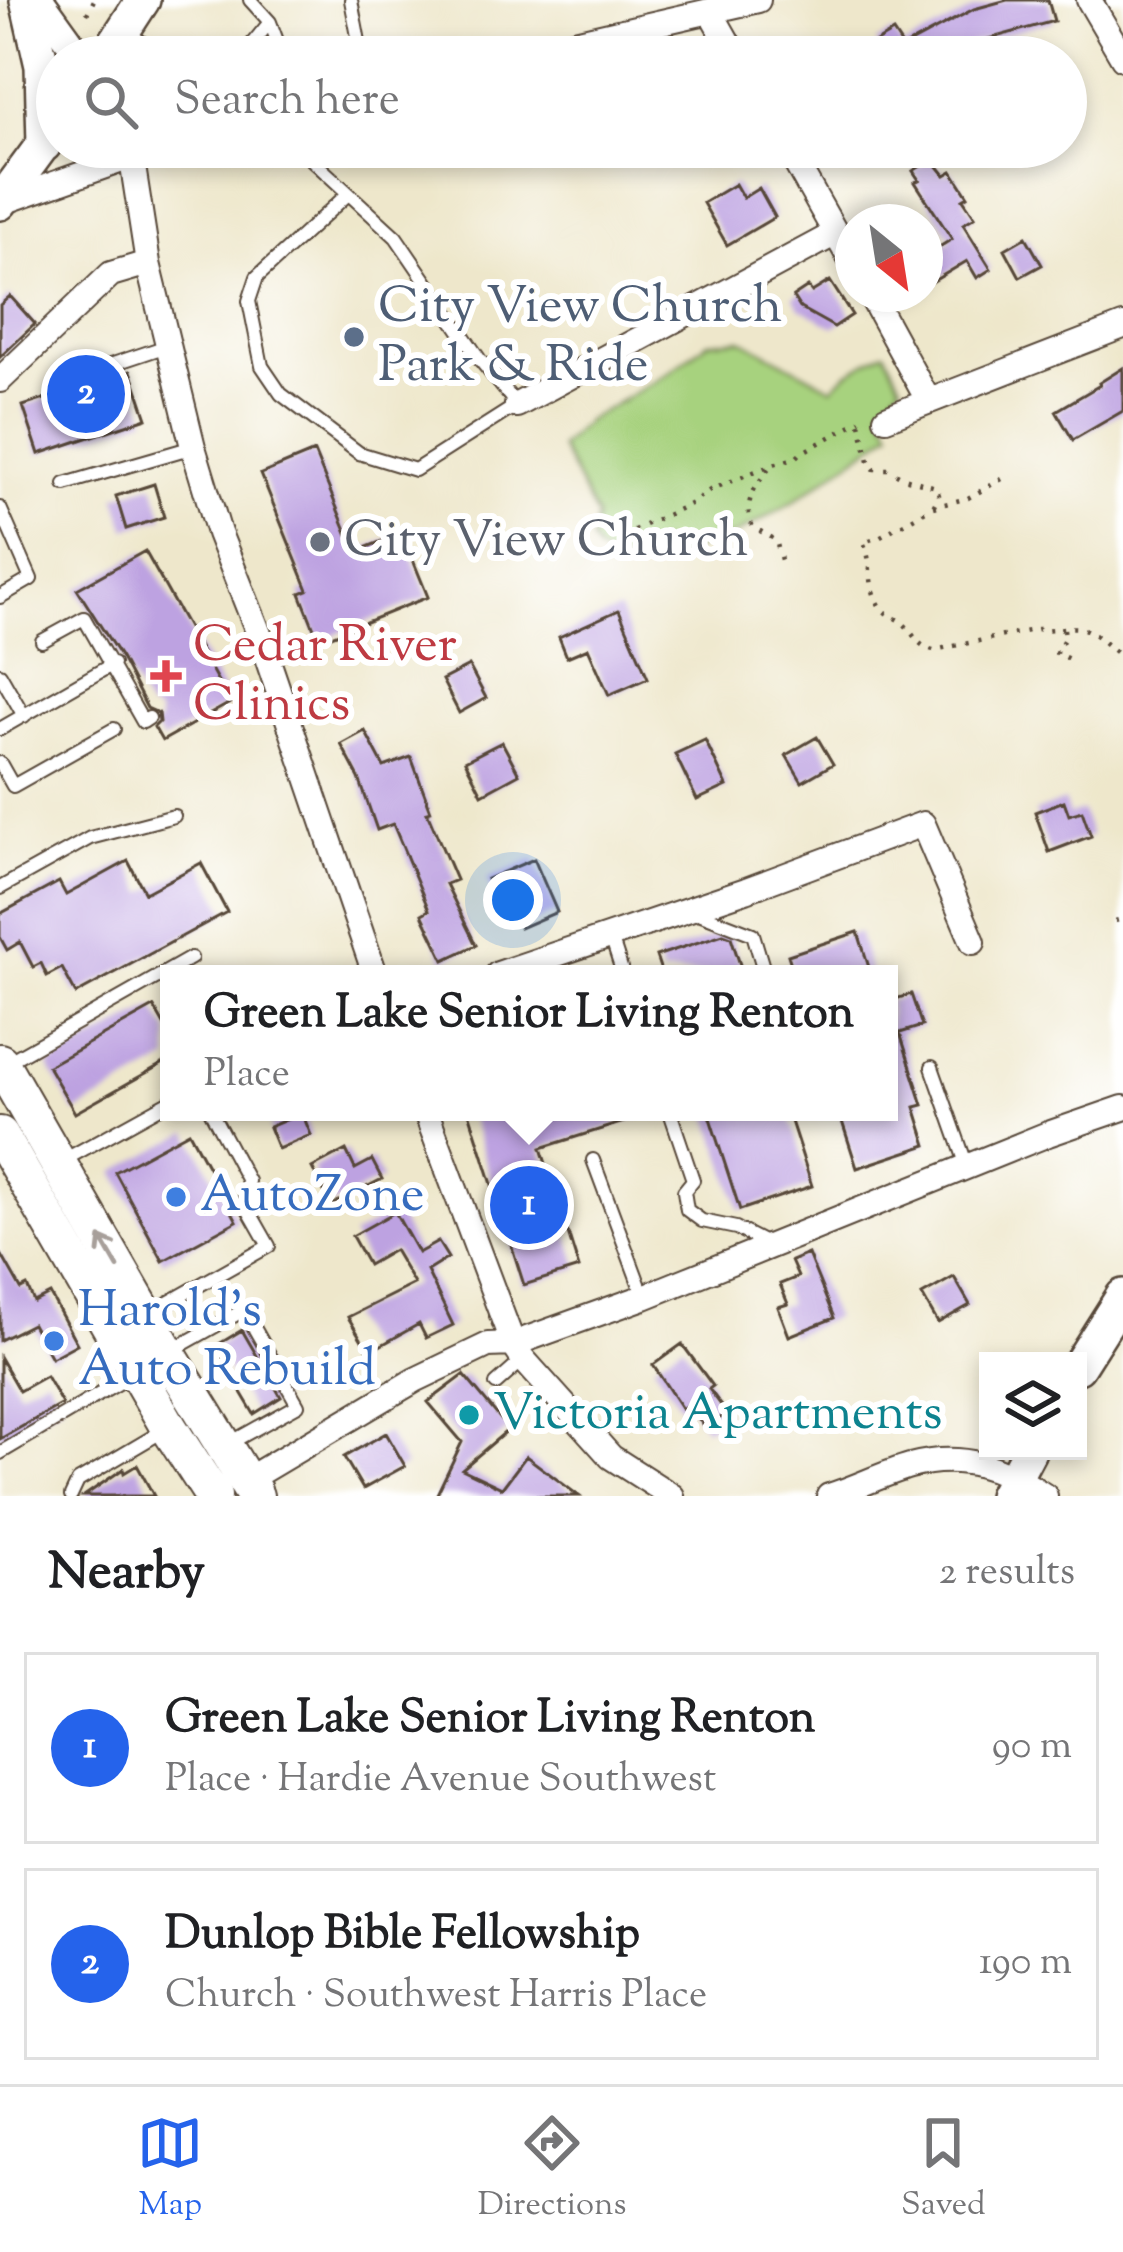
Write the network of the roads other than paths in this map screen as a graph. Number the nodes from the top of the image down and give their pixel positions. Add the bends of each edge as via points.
1 (27, 0) edge
2 (40, 0) edge
3 (143, 0) edge
4 (250, 0) edge
5 (351, 0) edge
6 (758, 0) edge
7 (1089, 0) edge
8 (710, 11) junction
9 (270, 22) junction
10 (66, 36) edge
11 (120, 36) edge
12 (259, 36) edge
13 (275, 36) edge
14 (358, 36) edge
15 (601, 36) edge
16 (724, 36) edge
17 (36, 39) edge
18 (1123, 58) edge
19 (36, 156) edge
20 (90, 168) edge
21 (133, 168) edge
22 (320, 168) edge
23 (799, 168) edge
24 (348, 194) junction
25 (0, 203) edge
26 (835, 231) edge
27 (835, 234) edge
28 (148, 263) junction
29 (880, 312) edge
30 (1123, 326) edge
31 (169, 346) junction
32 (74, 376) dead end
33 (0, 380) edge
34 (928, 400) junction
35 (517, 404) junction
36 (886, 418) dead end
37 (193, 447) junction
38 (64, 484) dead end
39 (0, 508) edge
40 (0, 597) edge
41 (42, 641) dead end
42 (114, 663) junction
43 (0, 674) edge
44 (24, 716) junction
45 (148, 718) dead end
46 (0, 729) edge
47 (114, 729) dead end
48 (0, 763) edge
49 (174, 816) dead end
50 (0, 888) edge
51 (689, 910) junction
52 (611, 937) junction
53 (973, 942) dead end
54 (191, 958) dead end
55 (178, 965) edge
56 (372, 965) edge
57 (542, 965) edge
58 (620, 965) edge
59 (762, 965) edge
60 (160, 975) edge
61 (1, 1064) edge
62 (932, 1067) dead end
63 (160, 1107) edge
64 (1123, 1108) edge
65 (216, 1121) edge
66 (429, 1121) edge
67 (673, 1121) edge
68 (0, 1137) edge
69 (593, 1160) dead end
70 (57, 1164) junction
71 (967, 1166) junction
72 (770, 1246) junction
73 (1123, 1296) edge
74 (644, 1297) junction
75 (146, 1315) junction
76 (518, 1352) junction
77 (1087, 1353) edge
78 (152, 1362) junction
79 (496, 1384) dead end
80 (169, 1428) junction
81 (224, 1447) junction
82 (0, 1454) edge
83 (1016, 1474) edge
84 (246, 1492) edge
85 (866, 1492) edge
86 (70, 1496) edge
87 (672, 1496) edge
88 (829, 1496) edge
89 (1045, 1496) edge

1 - 17 main road
2 - 10 street
3 - 11 main road
4 - 9 lane
5 - 14 lane
6 - 8 street
7 - 18 street
8 - 15 street
8 - 16 street
9 - 12 lane
9 - 13 lane
19 - 25 main road
20 - 25 street
21 - 28 street
22 - 24 lane
23 - 26 street
24 - 35 lane via 396,236
24 - 35 lane via 256,278 249,301 262,366 281,394 359,453 415,470
27 - 35 street
28 - 31 street
28 - 33 street via 112,274
29 - 34 street
30 - 34 street
31 - 32 lane
31 - 37 street
34 - 36 street
37 - 38 lane
37 - 56 street
39 - 40 lane via 31,579
41 - 42 lane via 87,616
42 - 44 lane
42 - 45 lane via 143,722
43 - 44 lane
44 - 46 lane
47 - 48 lane via 13,786
49 - 50 lane via 90,838
51 - 52 street
51 - 53 street via 923,824
51 - 59 lane via 753,934
52 - 57 street
52 - 58 lane
54 - 55 lane
60 - 61 lane
61 - 70 main road
62 - 71 lane
63 - 70 lane
64 - 71 street
65 - 75 lane via 248,1181 244,1202 269,1246
66 - 76 street
67 - 72 lane via 693,1180 684,1191 687,1210
68 - 78 main road
69 - 74 lane
75 -> 70 main road
71 - 72 street
72 - 74 street
73 - 77 main road
74 - 76 street
75 - 78 main road
76 - 79 lane
76 - 84 street via 488,1345 415,1380
76 - 87 street via 611,1457
78 - 80 main road
78 - 81 main road
78 - 81 lane via 244,1310 298,1405
78 - 82 lane
80 - 84 main road
80 - 86 lane via 78,1481
81 - 84 main road
83 - 85 street via 967,1461 911,1466
83 - 89 street
85 - 88 street

